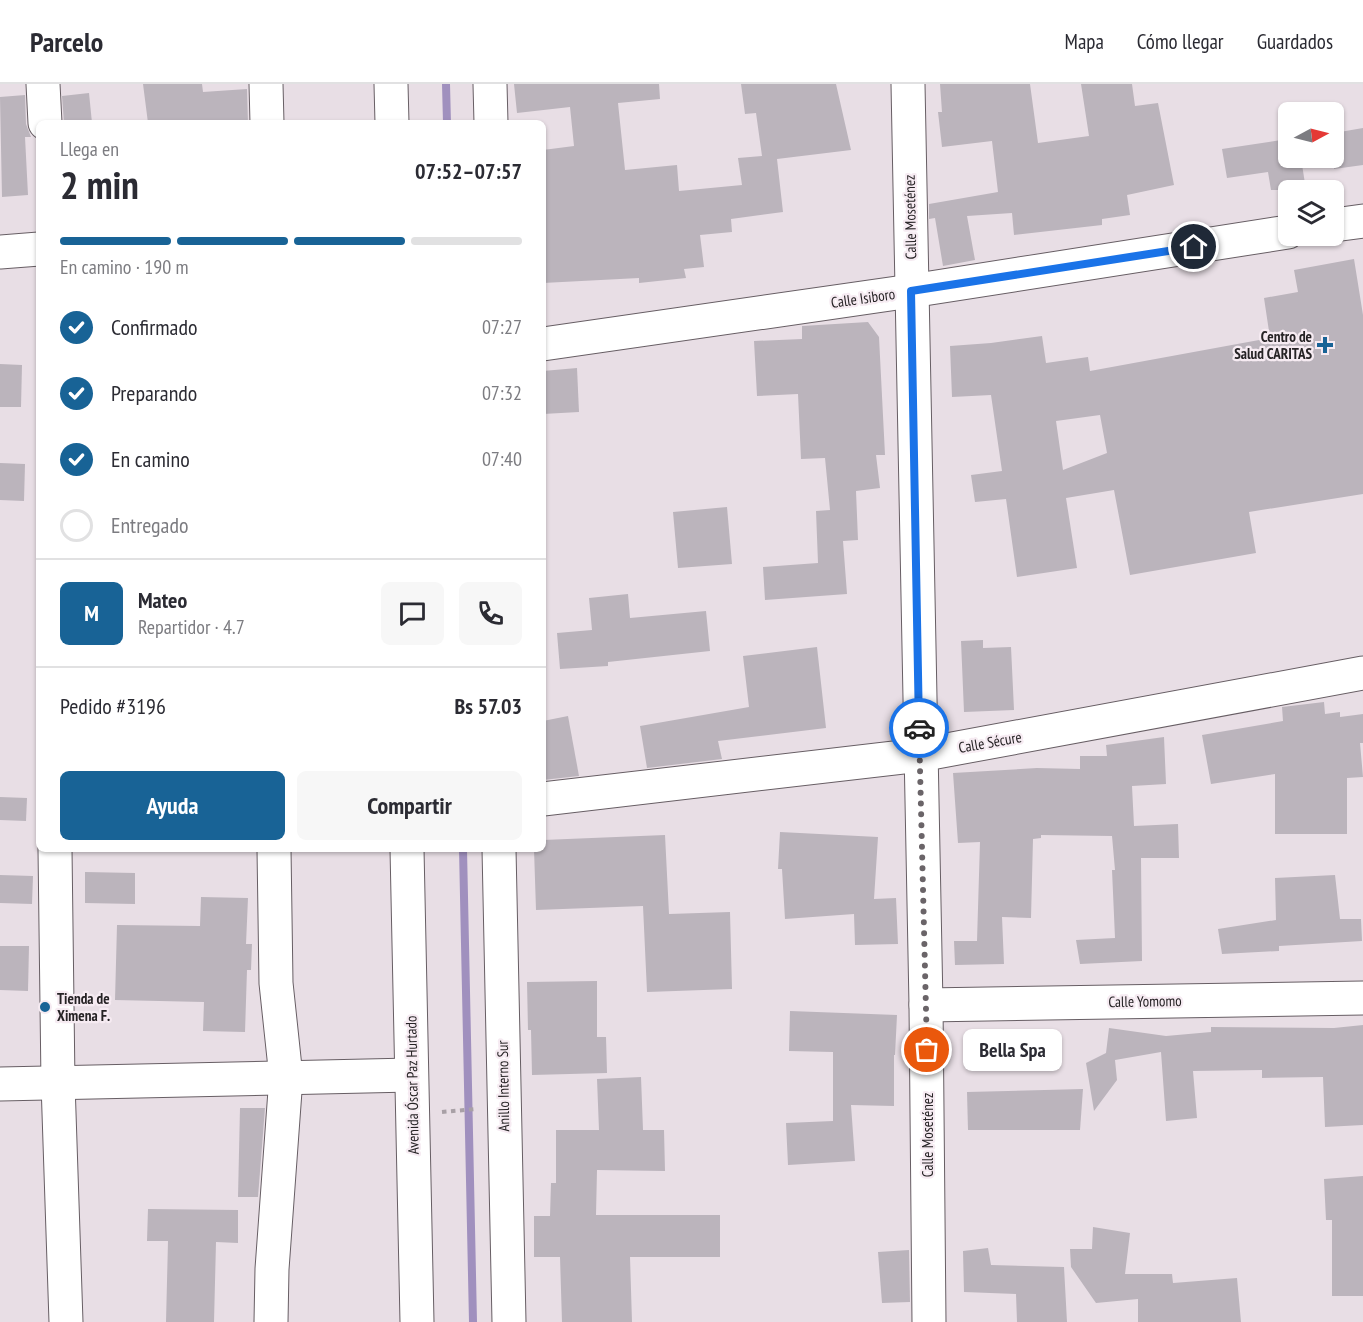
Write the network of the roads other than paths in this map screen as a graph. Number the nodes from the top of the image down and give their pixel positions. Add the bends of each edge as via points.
1 (44, 84) edge
2 (266, 84) edge
3 (391, 84) edge
4 (490, 84) edge
5 (908, 84) edge
6 (45, 120) edge
7 (267, 120) edge
8 (392, 120) edge
9 (491, 120) edge
10 (1363, 221) edge
11 (1344, 224) edge
12 (1278, 234) edge
13 (36, 249) edge
14 (0, 252) edge
15 (911, 291) junction
16 (546, 344) edge
17 (1363, 673) edge
18 (920, 755) junction
19 (546, 799) edge
20 (55, 852) edge
21 (274, 852) edge
22 (407, 852) edge
23 (499, 852) edge
24 (1363, 998) edge
25 (926, 1005) junction
26 (411, 1075) junction
27 (286, 1077) junction
28 (0, 1083) edge
29 (58, 1083) junction
30 (66, 1322) edge
31 (271, 1322) edge
32 (417, 1322) edge
33 (509, 1322) edge
34 (929, 1322) edge

1 - 6 main road
2 - 7 main road
3 - 8 main road
4 - 9 main road
5 - 15 main road, Calle Moseténez
10 - 11 main road
12 - 15 main road, Calle Isiboro
13 - 14 main road
15 - 16 main road, Calle Isiboro
15 - 18 main road, Calle Moseténez
17 - 18 main road, Calle Sécure
18 - 19 main road, Calle Sécure
18 - 25 main road, Calle Moseténez
20 - 29 main road
21 - 27 main road via 276,983
22 - 26 main road, Avenida Óscar Paz Hurtado
23 - 33 main road, Anillo Interno Sur
24 - 25 main road, Calle Yomomo
25 - 34 main road, Calle Moseténez
26 - 27 main road
26 - 32 main road, Avenida Óscar Paz Hurtado
27 - 29 main road
27 - 31 main road
28 - 29 main road
29 - 30 main road

